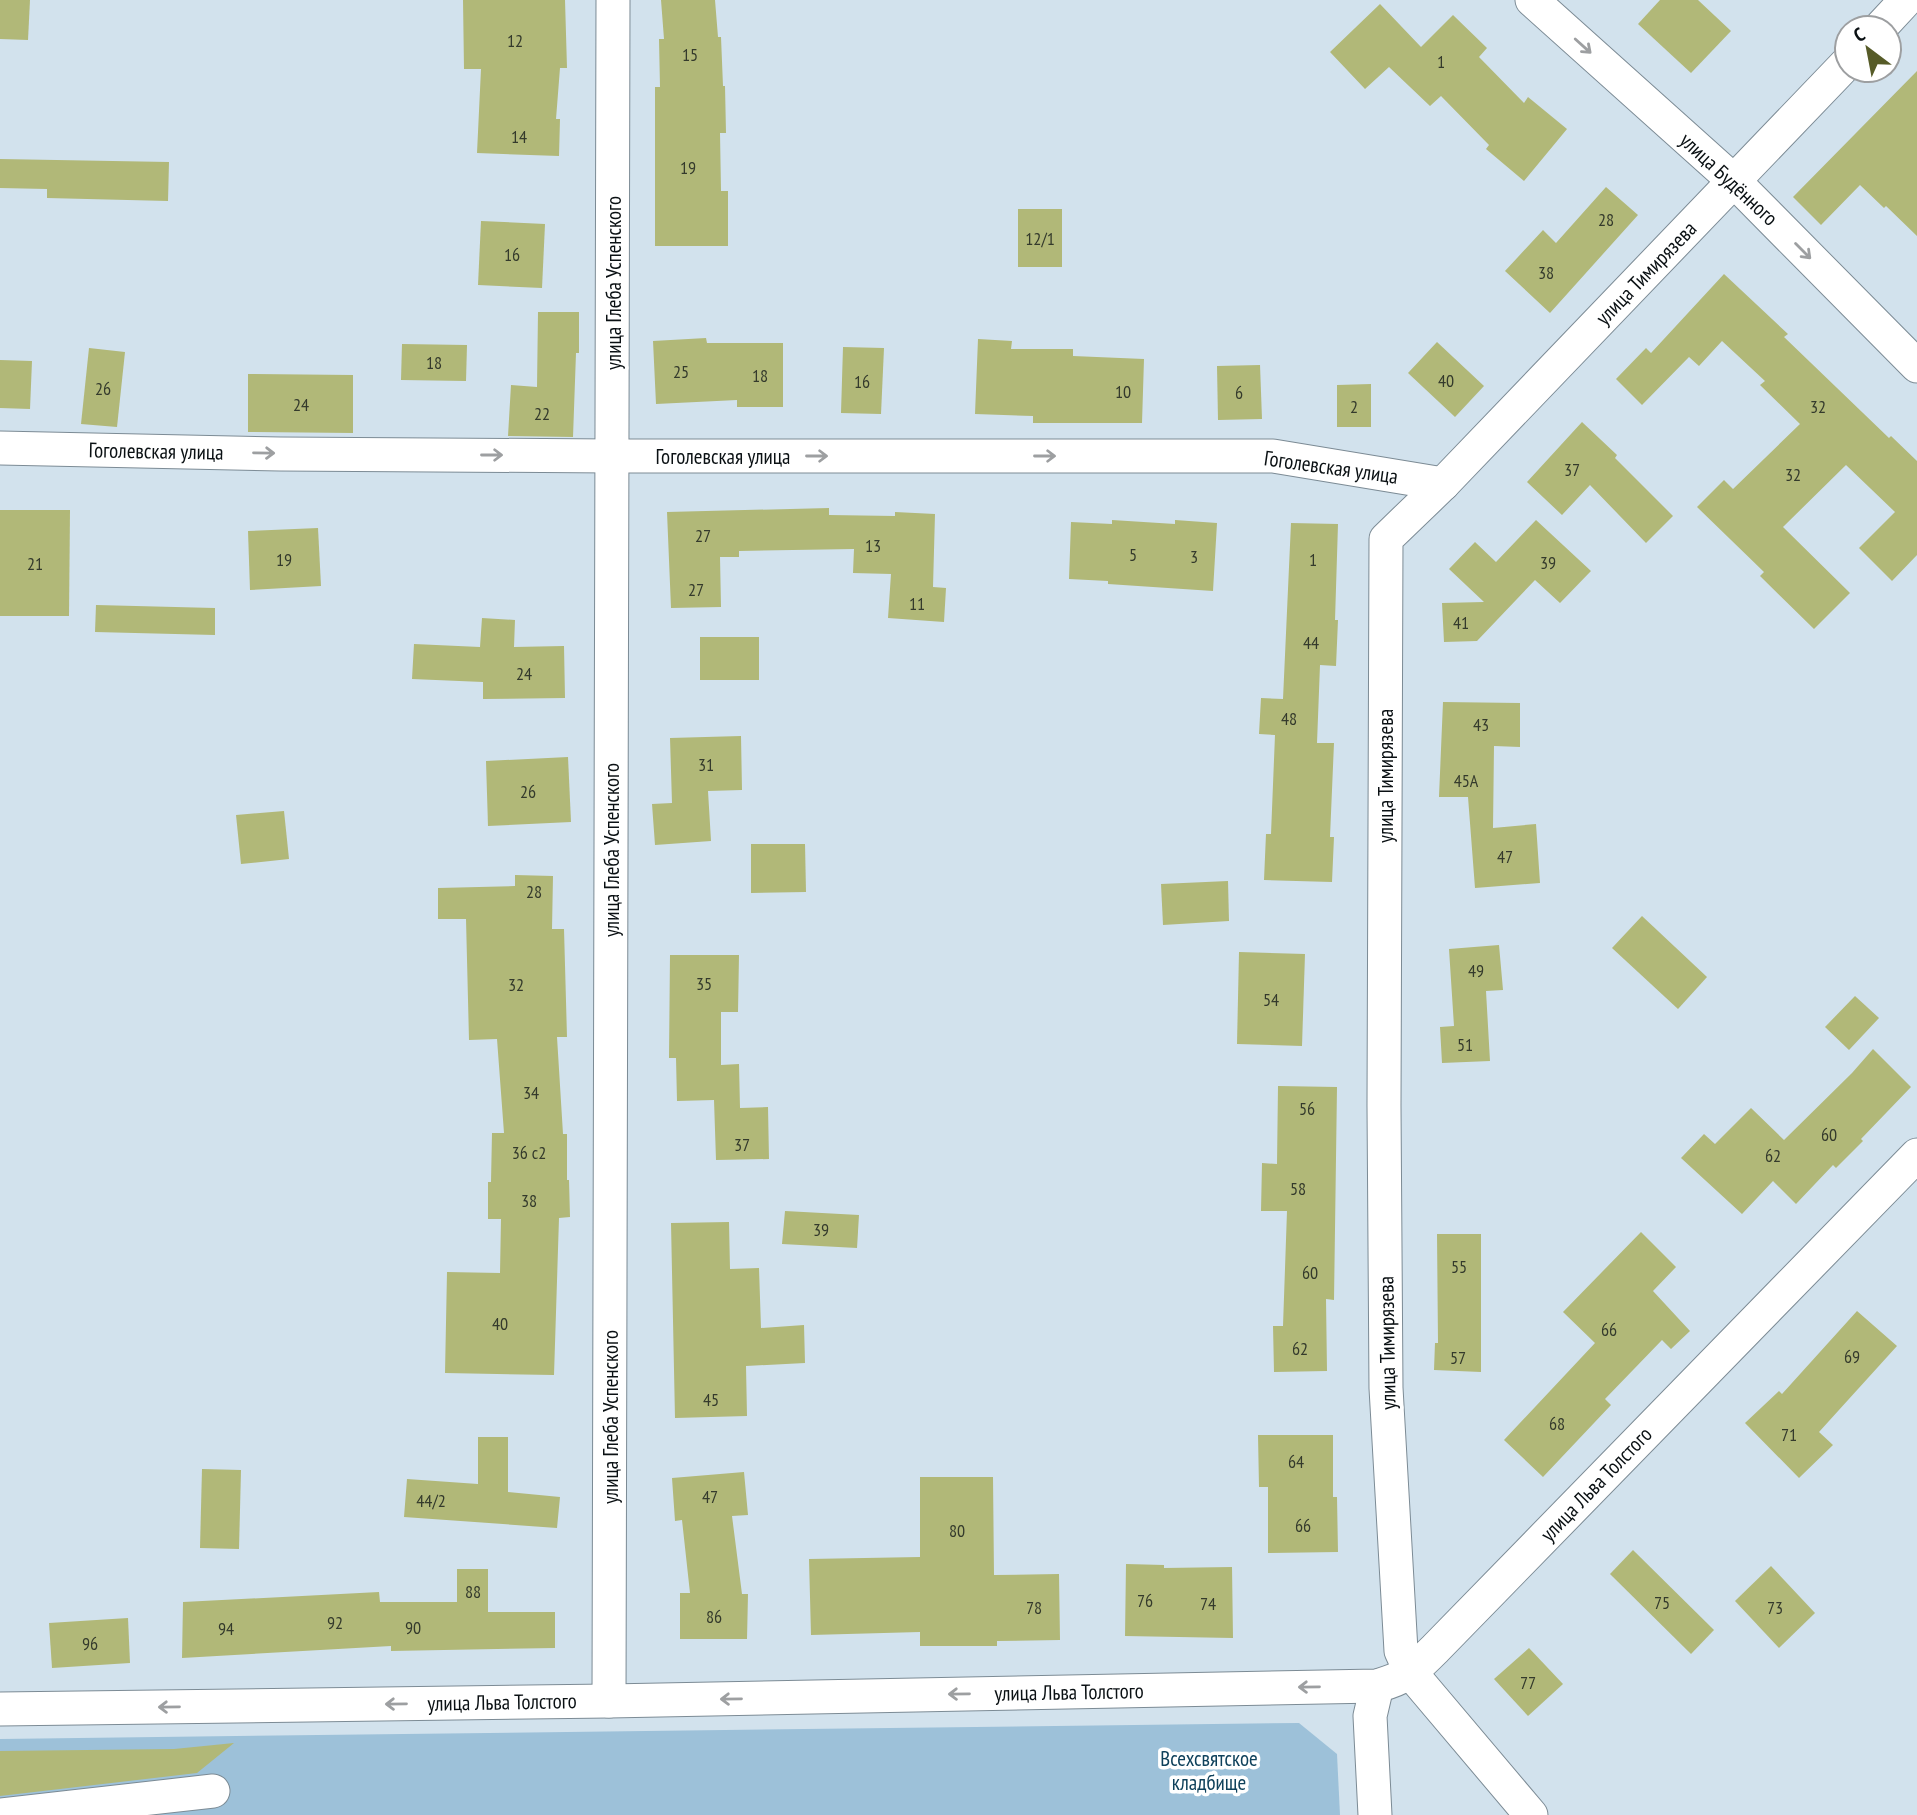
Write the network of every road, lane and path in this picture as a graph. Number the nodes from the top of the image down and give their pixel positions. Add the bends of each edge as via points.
1 (613, 0) edge
2 (1532, 0) edge
3 (1906, 0) edge
4 (1893, 14) edge
5 (1833, 77) edge
6 (1735, 182) junction
7 (1917, 366) edge
8 (0, 448) edge
9 (612, 456) junction
10 (1443, 484) junction
11 (1917, 1155) edge
12 (1411, 1674) junction
13 (1377, 1686) junction
14 (609, 1701) junction
15 (0, 1709) edge
16 (213, 1791) dead end
17 (0, 1815) edge
18 (1375, 1815) edge
19 (1531, 1815) edge

1 - 9 street, улица Глеба Успенского
2 -> 6 street, улица Будённого
3 - 4 street
5 - 6 street, улица Тимирязева
6 -> 7 street, улица Будённого
6 - 10 street, улица Тимирязева
8 -> 9 street, Гоголевская улица
9 -> 10 street, Гоголевская улица via 1273,456
9 - 14 street, улица Глеба Успенского
10 - 12 street, улица Тимирязева via 1386,539 1386,1388 1401,1651
11 - 12 street, улица Льва Толстого
12 - 13 street, улица Льва Толстого
12 - 19 street
13 -> 14 street, улица Льва Толстого
13 - 18 street via 1370,1716
14 -> 15 street, улица Льва Толстого
16 - 17 street

